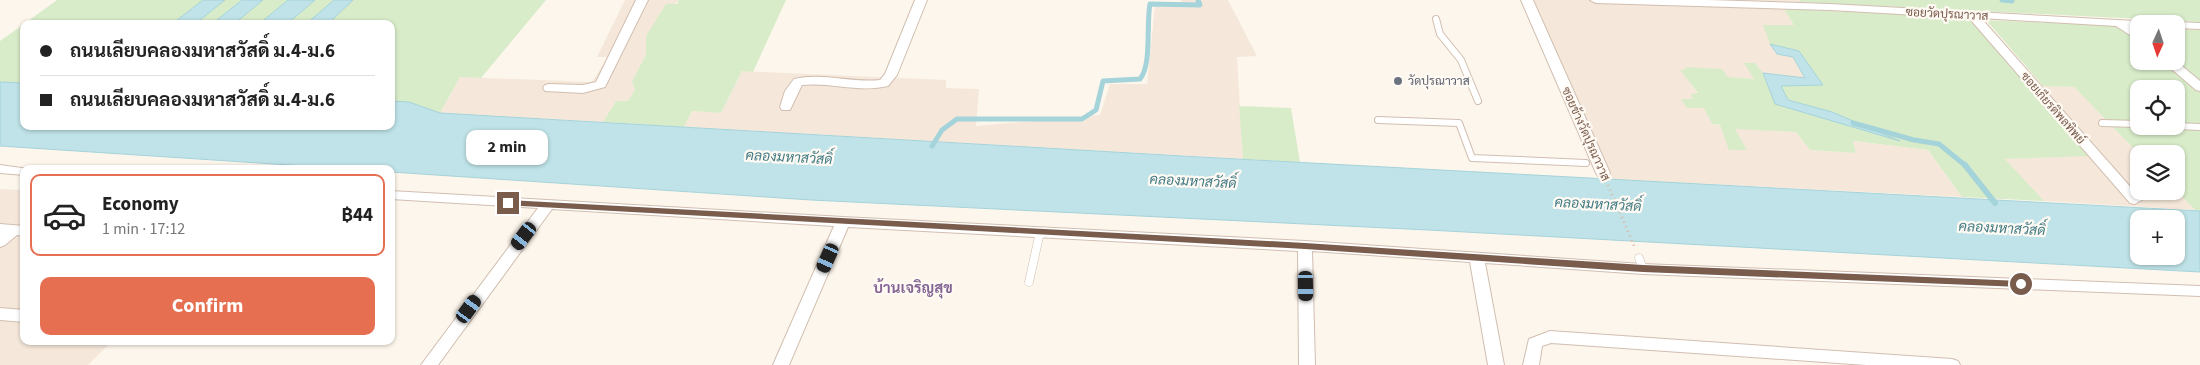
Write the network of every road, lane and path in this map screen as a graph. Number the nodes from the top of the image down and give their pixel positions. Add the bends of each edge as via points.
1 (642, 0) edge
2 (921, 0) edge
3 (1526, 0) edge
4 (1596, 0) edge
5 (1973, 16) junction
6 (1436, 19) dead end
7 (2118, 22) junction
8 (2130, 23) edge
9 (2185, 25) edge
10 (2200, 26) edge
11 (2130, 31) edge
12 (2179, 70) edge
13 (2200, 87) edge
14 (550, 88) dead end
15 (1478, 101) dead end
16 (786, 107) dead end
17 (1378, 120) dead end
18 (2102, 122) dead end
19 (2130, 124) edge
20 (2185, 126) edge
21 (2200, 127) edge
22 (1586, 163) dead end
23 (0, 169) edge
24 (20, 171) edge
25 (1603, 173) joint
26 (395, 195) edge
27 (2130, 195) edge
28 (547, 206) junction
29 (843, 222) junction
30 (13, 230) edge
31 (1040, 232) junction
32 (0, 242) edge
33 (1305, 246) junction
34 (1476, 257) junction
35 (1641, 263) junction
36 (1029, 282) dead end
37 (2200, 291) edge
38 (0, 314) edge
39 (20, 316) edge
40 (429, 365) edge
41 (781, 365) edge
42 (1307, 365) edge
43 (1496, 365) edge
44 (1531, 365) edge
45 (1952, 365) edge

1 - 14 street via 601,84 583,89
2 - 16 street via 892,76 884,83 798,82
3 - 25 street, ซอยข้างวัดปุรณาวาส
4 - 5 street, ซอยวัดปุรณาวาส via 1830,7
5 - 7 street, ซอยวัดปุรณาวาส
5 - 27 street, ซอยเกียรติพลทิพย์
6 - 15 lane via 1440,34 1461,60
7 - 8 street, ซอยวัดปุรณาวาส
7 - 11 street
9 - 10 street
12 - 13 street
17 - 22 lane via 1459,123 1472,158
18 - 19 lane
20 - 21 lane
23 - 24 street
25 - 35 path, ซอยข้างวัดปุรณาวาส
26 - 28 street
28 - 29 street
28 - 40 street
29 - 31 street
29 - 41 street
30 - 32 street
31 - 33 street
31 - 36 lane
33 - 34 street
33 - 42 street
34 - 35 street
34 - 43 street
35 - 37 street
38 - 39 street
44 - 45 street via 1534,343 1550,337

